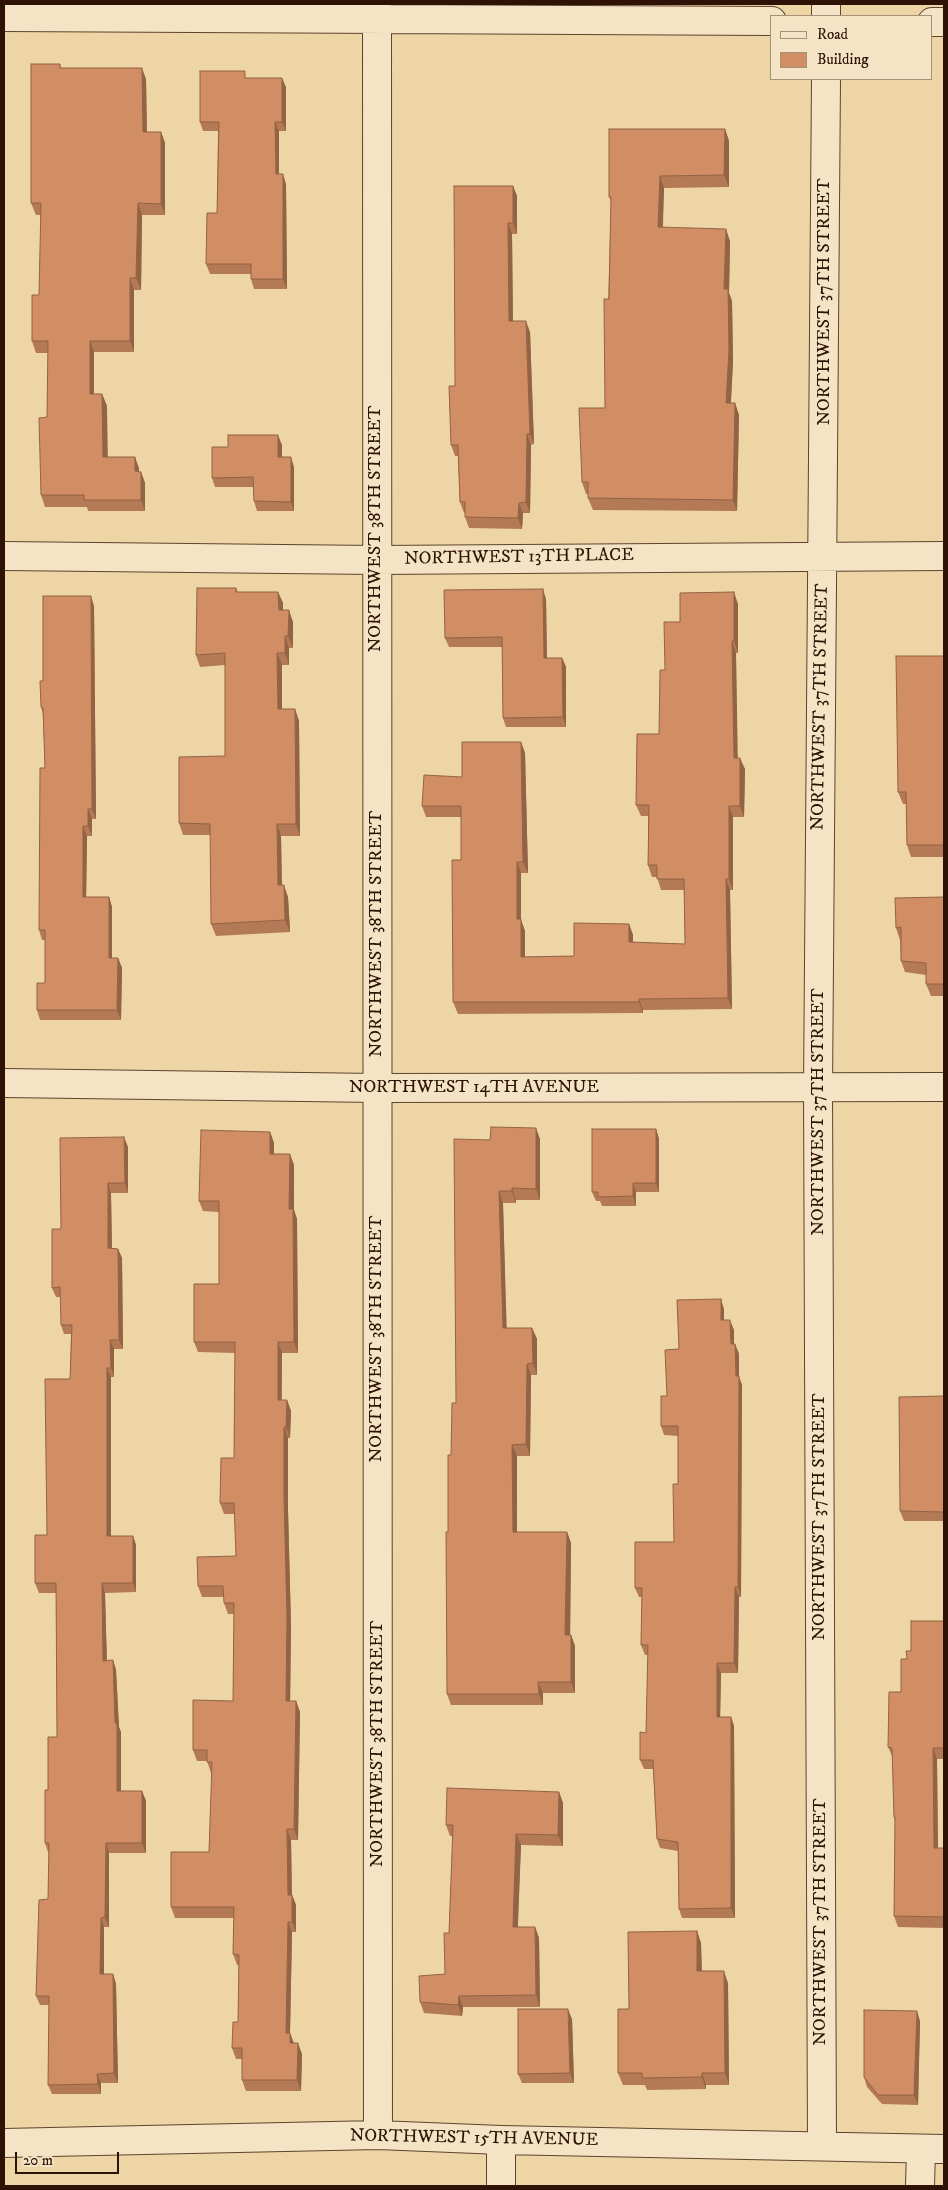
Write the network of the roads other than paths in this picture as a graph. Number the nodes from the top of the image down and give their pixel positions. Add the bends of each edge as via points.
1 (377, 11) edge
2 (4, 16) edge
3 (770, 21) edge
4 (826, 80) edge
5 (4, 556) edge
6 (823, 556) junction
7 (944, 556) edge
8 (376, 560) junction
9 (4, 1084) edge
10 (944, 1087) edge
11 (377, 1088) junction
12 (818, 1088) junction
13 (378, 2135) junction
14 (501, 2140) junction
15 (4, 2143) edge
16 (822, 2145) junction
17 (932, 2149) edge
18 (501, 2186) edge
19 (920, 2186) edge

1 - 2 street
1 - 3 street
1 - 8 street, NORTHWEST 38TH STREET
4 - 6 street, NORTHWEST 37TH STREET
5 - 8 street, NORTHWEST 13TH PLACE
6 - 7 street, NORTHWEST 13TH PLACE
6 - 8 street, NORTHWEST 13TH PLACE
6 - 12 street, NORTHWEST 37TH STREET
8 - 11 street, NORTHWEST 38TH STREET
9 - 11 street, NORTHWEST 14TH AVENUE
10 - 12 street, NORTHWEST 14TH AVENUE
11 - 12 street, NORTHWEST 14TH AVENUE
11 - 13 street, NORTHWEST 38TH STREET
12 - 16 street, NORTHWEST 37TH STREET
13 - 14 street, NORTHWEST 15TH AVENUE
13 - 15 street, NORTHWEST 15TH AVENUE
14 - 16 street, NORTHWEST 15TH AVENUE
14 - 18 street
16 - 17 street, NORTHWEST 15TH AVENUE
17 - 19 street

